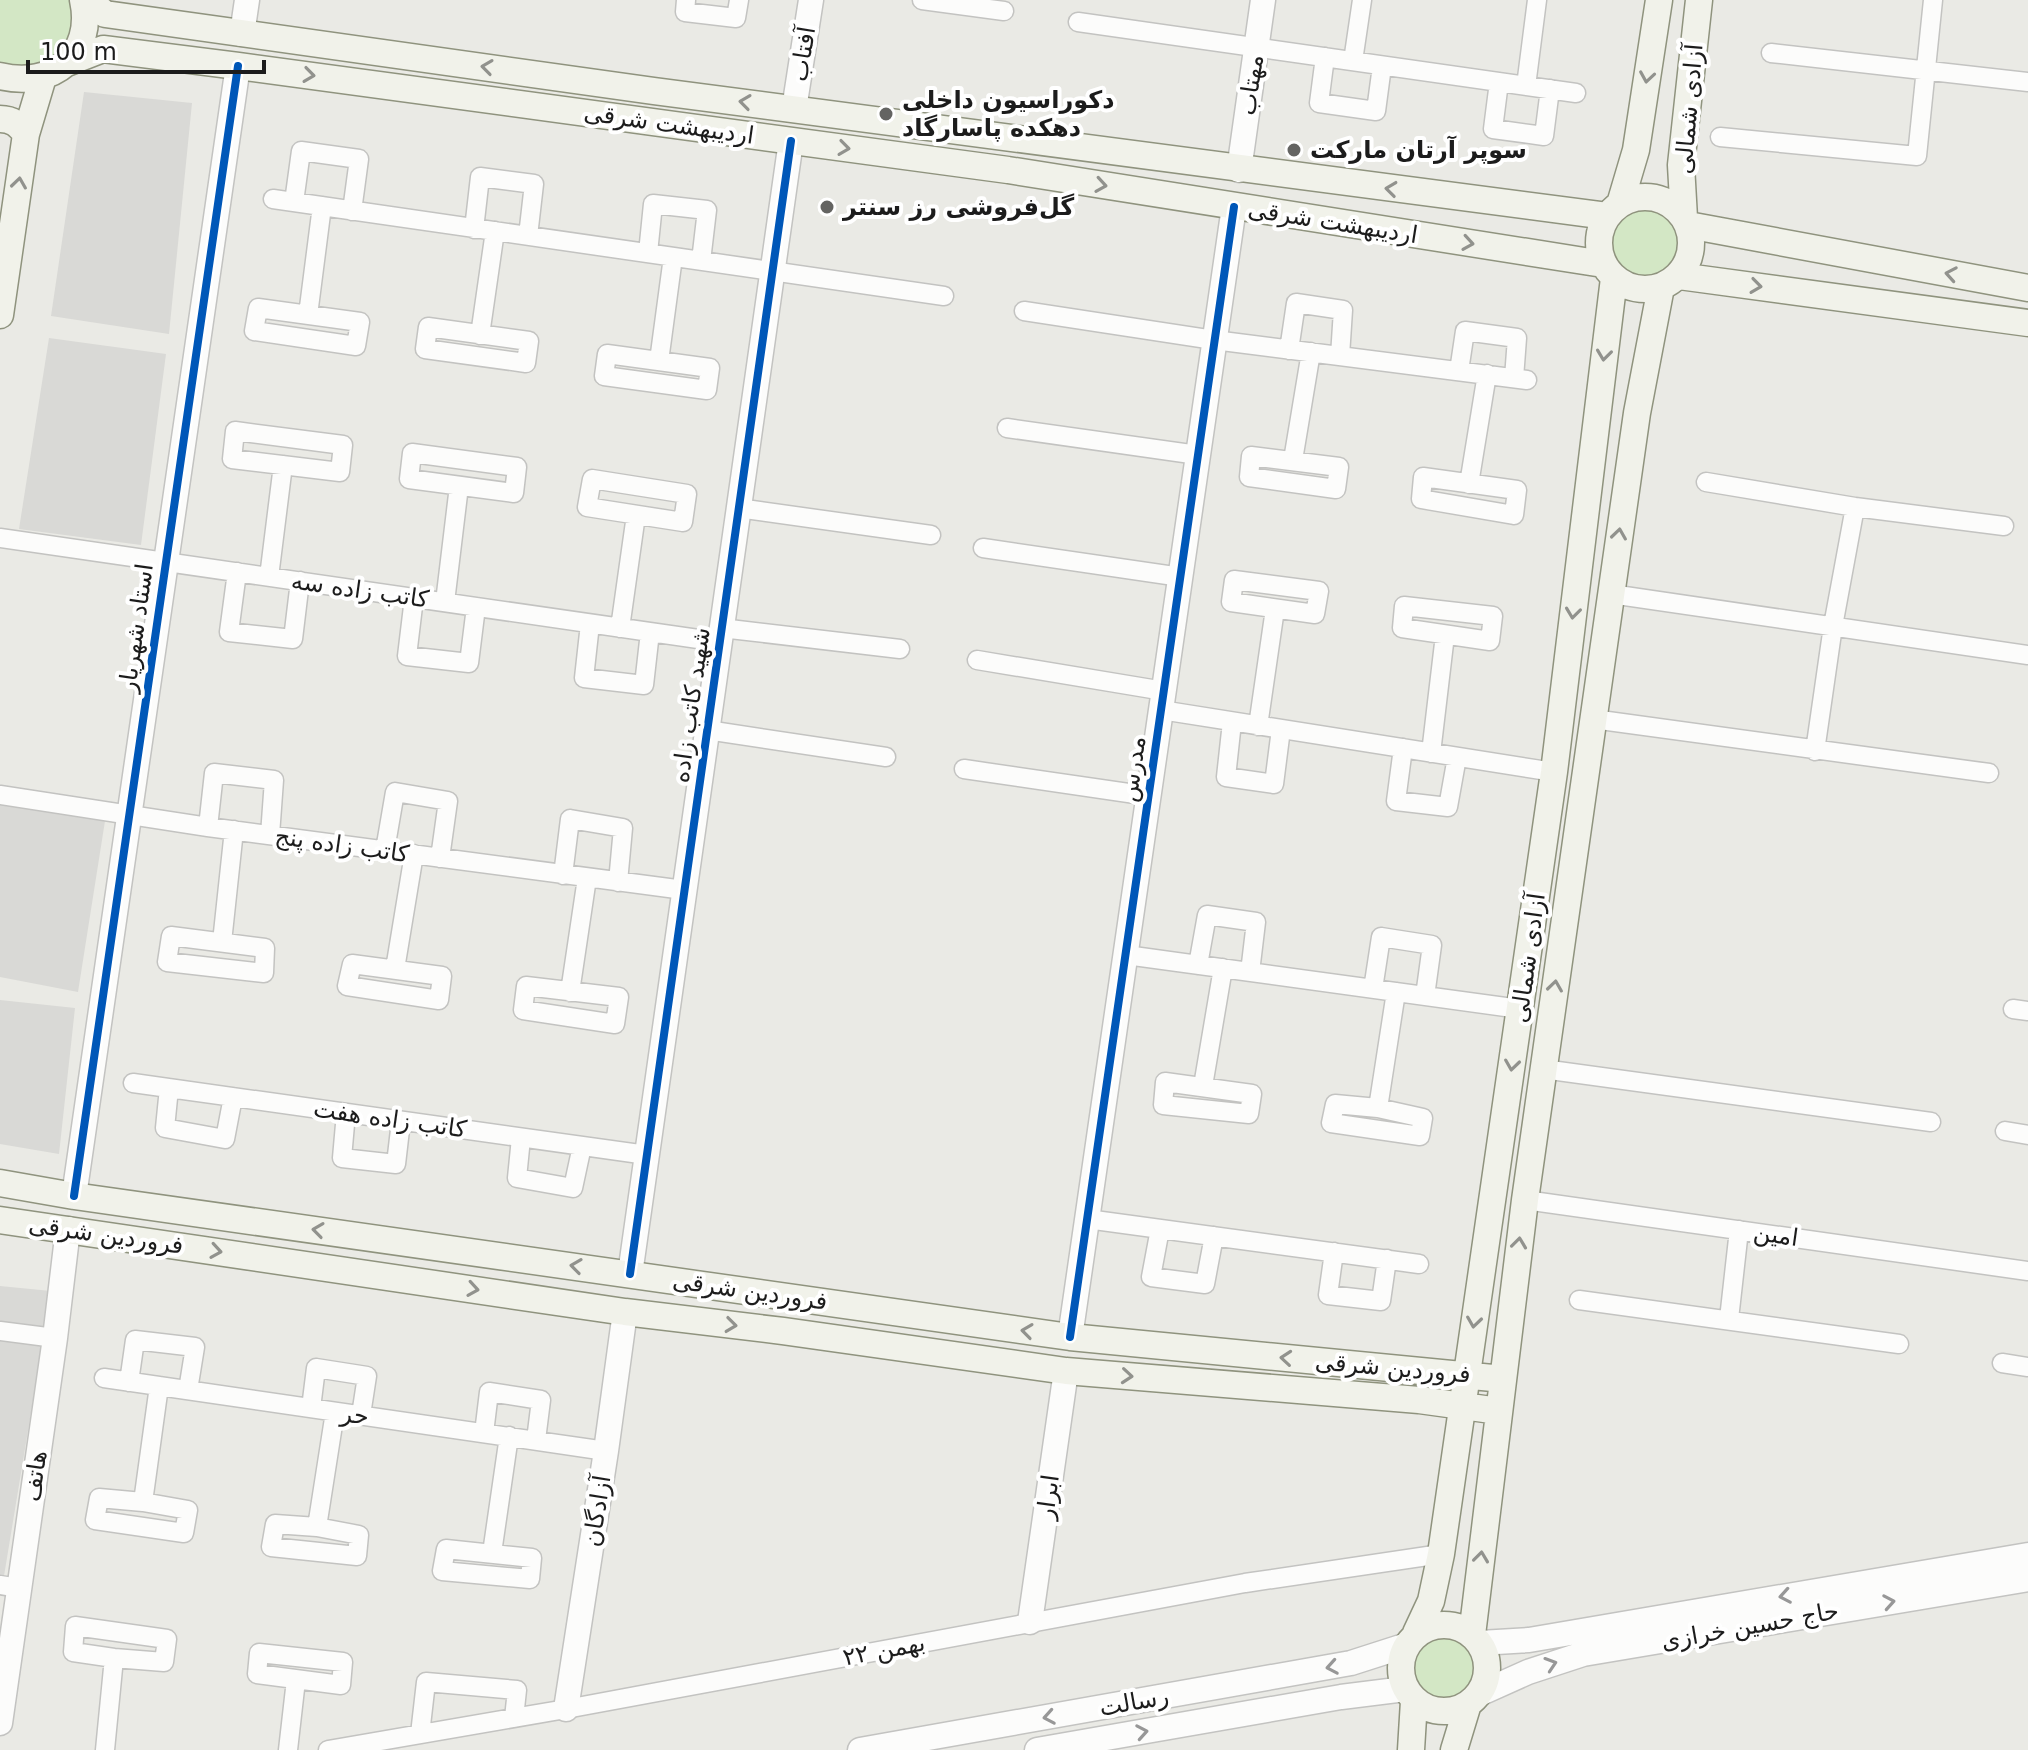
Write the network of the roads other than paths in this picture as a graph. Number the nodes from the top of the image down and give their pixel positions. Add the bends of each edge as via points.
1 (86, 0) edge
2 (247, 0) edge
3 (686, 0) edge
4 (739, 0) edge
5 (811, 0) edge
6 (922, 0) edge
7 (1263, 0) edge
8 (1362, 0) edge
9 (1537, 0) edge
10 (1659, 0) edge
11 (1699, 0) edge
12 (1933, 0) edge
13 (1004, 11) dead end
14 (132, 18) junction
15 (1078, 22) dead end
16 (242, 34) junction
17 (1256, 47) junction
18 (124, 52) junction
19 (1771, 53) dead end
20 (1325, 57) junction
21 (1353, 61) junction
22 (67, 63) junction
23 (238, 66) junction
24 (1382, 66) junction
25 (1925, 69) junction
26 (0, 76) edge
27 (43, 77) junction
28 (1499, 82) junction
29 (2028, 82) edge
30 (1526, 86) junction
31 (1550, 89) junction
32 (1576, 93) dead end
33 (794, 109) junction
34 (0, 119) edge
35 (26, 134) junction
36 (984, 135) junction
37 (1720, 137) dead end
38 (791, 141) junction
39 (1052, 145) junction
40 (982, 167) junction
41 (1239, 170) junction
42 (1039, 175) junction
43 (273, 199) dead end
44 (294, 202) junction
45 (322, 206) junction
46 (1234, 207) junction
47 (1614, 210) junction
48 (352, 211) junction
49 (1686, 222) junction
50 (474, 229) junction
51 (495, 231) junction
52 (528, 236) junction
53 (648, 253) junction
54 (673, 257) junction
55 (701, 261) junction
56 (772, 271) junction
57 (1608, 271) junction
58 (1670, 281) junction
59 (2028, 288) edge
60 (944, 296) dead end
61 (1024, 311) dead end
62 (0, 315) edge
63 (308, 315) junction
64 (2028, 323) edge
65 (480, 335) junction
66 (1214, 340) junction
67 (1289, 350) junction
68 (1311, 352) junction
69 (1340, 356) junction
70 (659, 361) junction
71 (1459, 371) junction
72 (1487, 374) junction
73 (1007, 428) dead end
74 (1198, 455) junction
75 (1293, 460) dead end
76 (283, 465) junction
77 (1706, 482) dead end
78 (1469, 484) junction
79 (459, 486) junction
80 (1855, 507) junction
81 (738, 508) junction
82 (636, 515) junction
83 (2004, 526) dead end
84 (931, 535) dead end
85 (0, 538) edge
86 (983, 548) dead end
87 (166, 562) junction
88 (237, 572) junction
89 (269, 577) junction
90 (1181, 577) junction
91 (300, 581) junction
92 (1611, 594) junction
93 (414, 598) junction
94 (445, 602) junction
95 (476, 607) junction
96 (1275, 609) dead end
97 (590, 624) junction
98 (1833, 626) junction
99 (620, 628) junction
100 (650, 632) junction
101 (720, 635) junction
102 (1445, 635) dead end
103 (900, 649) dead end
104 (2028, 655) edge
105 (977, 660) dead end
106 (1163, 700) junction
107 (1593, 719) junction
108 (1232, 722) junction
109 (1258, 726) junction
110 (1281, 729) junction
111 (707, 730) junction
112 (1403, 748) junction
113 (1815, 751) junction
114 (1431, 753) junction
115 (886, 757) dead end
116 (1457, 757) junction
117 (964, 769) dead end
118 (1554, 772) junction
119 (1989, 773) dead end
120 (0, 795) edge
121 (1149, 796) junction
122 (129, 816) junction
123 (208, 827) junction
124 (234, 830) junction
125 (270, 835) junction
126 (385, 850) junction
127 (414, 854) junction
128 (440, 858) junction
129 (563, 875) junction
130 (587, 878) junction
131 (618, 882) junction
132 (684, 890) junction
133 (222, 942) junction
134 (1126, 955) junction
135 (1198, 965) junction
136 (1223, 968) junction
137 (395, 969) junction
138 (1250, 972) junction
139 (1373, 989) junction
140 (570, 992) junction
141 (1396, 992) junction
142 (1425, 996) junction
143 (1520, 1009) junction
144 (1543, 1069) junction
145 (133, 1083) dead end
146 (1203, 1086) dead end
147 (169, 1088) junction
148 (233, 1097) junction
149 (1378, 1108) dead end
150 (346, 1113) junction
151 (401, 1121) junction
152 (1931, 1122) dead end
153 (2005, 1131) dead end
154 (2028, 1135) edge
155 (521, 1138) junction
156 (582, 1146) junction
157 (647, 1155) junction
158 (0, 1183) edge
159 (74, 1196) junction
160 (1525, 1200) junction
161 (1087, 1219) junction
162 (0, 1220) edge
163 (68, 1229) junction
164 (1160, 1229) junction
165 (1739, 1230) junction
166 (1214, 1236) junction
167 (1334, 1252) junction
168 (1387, 1259) junction
169 (1419, 1264) dead end
170 (2028, 1271) edge
171 (630, 1274) junction
172 (1579, 1300) dead end
173 (625, 1312) junction
174 (1729, 1319) junction
175 (0, 1331) edge
176 (1070, 1337) junction
177 (55, 1338) junction
178 (1899, 1344) dead end
179 (2002, 1363) dead end
180 (2028, 1367) edge
181 (1066, 1371) junction
182 (1466, 1375) junction
183 (104, 1378) dead end
184 (1503, 1379) junction
185 (129, 1382) junction
186 (159, 1386) junction
187 (188, 1390) junction
188 (1461, 1405) junction
189 (311, 1408) junction
190 (1499, 1411) junction
191 (335, 1412) junction
192 (361, 1415) junction
193 (484, 1433) junction
194 (509, 1436) junction
195 (536, 1440) junction
196 (606, 1451) junction
197 (143, 1502) junction
198 (317, 1527) dead end
199 (492, 1553) dead end
200 (1441, 1554) junction
201 (2028, 1555) edge
202 (2028, 1579) edge
203 (9, 1586) edge
204 (1030, 1622) junction
205 (1412, 1639) junction
206 (1476, 1639) junction
207 (114, 1658) junction
208 (296, 1680) dead end
209 (1410, 1695) junction
210 (1473, 1699) junction
211 (566, 1709) junction
212 (514, 1718) junction
213 (0, 1723) edge
214 (420, 1734) junction
215 (105, 1750) edge
216 (288, 1750) edge
217 (328, 1750) edge
218 (860, 1750) edge
219 (1037, 1750) edge
220 (1411, 1750) edge
221 (1454, 1750) edge

1 - 14 main road, اردیبهشت شرقی via 105,14
1 - 22 main road via 84,31
2 - 16 street
3 - 4 street via 685,12 736,18
5 - 33 street, آفتاب
6 - 13 street
7 - 17 street, مهتاب
8 - 21 street
9 - 30 street
10 -> 47 main road, آزادی شمالی via 1636,150
11 - 49 main road, آزادی شمالی via 1681,165
12 - 25 street
14 - 16 main road, اردیبهشت شرقی
14 - 18 main road via 117,32
15 - 17 street
33 -> 16 main road, اردیبهشت شرقی
17 - 20 street
17 - 41 street, مهتاب
18 - 22 main road, اردیبهشت شرقی via 103,49
18 - 23 main road, اردیبهشت شرقی
19 - 25 street
20 - 21 street
20 - 24 street via 1319,103 1376,111
21 - 24 street
22 - 27 main road, اردیبهشت شرقی
23 -> 38 main road, اردیبهشت شرقی
23 - 87 street, استاد شهریار
24 - 28 street
25 - 29 street
25 - 37 street via 1917,156
26 - 27 main road
27 - 35 main road
28 - 30 street
28 - 31 street via 1493,129 1544,136
30 - 31 street
31 - 32 street
33 - 36 main road, اردیبهشت شرقی
34 - 35 main road via 19,124
62 -> 35 main road
36 - 39 main road, اردیبهشت شرقی
36 - 40 main road via 995,152
38 -> 40 main road, اردیبهشت شرقی
38 - 56 street, شهید کاتب زاده
39 - 41 main road, اردیبهشت شرقی
39 - 42 main road via 1029,154 1030,167
40 - 42 main road, اردیبهشت شرقی
47 -> 41 main road, اردیبهشت شرقی
42 -> 46 main road, اردیبهشت شرقی
43 - 44 street
44 - 45 street
44 - 48 street via 301,151 359,159
45 - 48 street
45 - 63 street
46 -> 57 main road, اردیبهشت شرقی
46 - 66 street, مدرس
47 - 49 main road via 1630,199 1654,198 1676,208
47 - 57 main road via 1600,231 1599,248
48 - 50 street
49 - 58 main road via 1692,243 1689,261
59 -> 49 main road
50 - 51 street
50 - 52 street via 480,177 534,184
51 - 52 street
51 - 65 street
52 - 53 street
53 - 54 street
53 - 55 street via 653,204 707,210
54 - 55 street
54 - 70 street
55 - 56 street
56 - 60 street
56 - 81 street, شهید کاتب زاده
57 - 58 main road via 1636,289
57 -> 118 main road, آزادی شمالی
58 -> 64 main road
92 -> 58 main road, آزادی شمالی via 1637,413
61 - 66 street
63 - 63 street via 258,308 254,331 356,346 360,322
65 - 65 street via 428,327 425,349 526,363 529,341
66 - 67 street
66 - 74 street, مدرس
67 - 68 street
67 - 69 street via 1296,303 1343,310
68 - 69 street
68 - 75 street
69 - 71 street
70 - 70 street via 607,354 604,376 707,390 710,368
71 - 72 street
71 - 72 street via 1465,331 1517,338 1520,379
72 - 78 street
73 - 74 street
74 - 90 street, مدرس
76 - 76 street via 340,472 343,445 235,431 232,459
76 - 89 street
77 - 80 street
78 - 78 street via 1423,477 1421,499 1514,515 1517,490
79 - 79 street via 514,493 517,467 412,453 409,479
79 - 94 street
80 - 83 street
80 - 98 street
81 - 84 street
81 - 101 street, شهید کاتب زاده
82 - 82 street via 683,522 687,494 592,479 587,507
82 - 99 street
85 - 87 street, کاتب زاده سه
86 - 90 street
87 - 88 street, کاتب زاده سه
87 - 122 street, استاد شهریار
88 - 89 street, کاتب زاده سه
88 - 91 street via 229,632 293,639
89 - 91 street, کاتب زاده سه
90 - 106 street, مدرس
91 - 93 street, کاتب زاده سه
92 - 98 street
92 - 107 main road, آزادی شمالی
93 - 94 street, کاتب زاده سه
93 - 95 street via 407,656 469,663
94 - 95 street, کاتب زاده سه
95 - 97 street, کاتب زاده سه
96 - 109 street
97 - 99 street, کاتب زاده سه
97 - 100 street via 584,678 644,685
98 - 104 street
98 - 113 street
99 - 100 street, کاتب زاده سه
100 - 101 street, کاتب زاده سه
101 - 103 street, کاتب زاده سه
101 - 111 street, شهید کاتب زاده
102 - 114 street
105 - 106 street
106 - 108 street
106 - 121 street, مدرس
107 - 113 street
144 -> 107 main road, آزادی شمالی
108 - 109 street
108 - 110 street via 1226,777 1274,784
109 - 110 street
110 - 112 street
111 - 115 street
111 - 132 street, شهید کاتب زاده
112 - 114 street
112 - 116 street via 1396,801 1448,807
113 - 119 street
114 - 116 street
116 - 118 street
117 - 121 street
118 - 143 main road, آزادی شمالی
120 - 122 street, کاتب زاده پنج
121 - 134 street, مدرس
122 - 123 street, کاتب زاده پنج
122 - 159 street, استاد شهریار
123 - 124 street, کاتب زاده پنج
123 - 125 street via 214,773 274,780
124 - 125 street, کاتب زاده پنج
124 - 133 street
125 - 126 street, کاتب زاده پنج
126 - 127 street, کاتب زاده پنج
126 - 128 street via 395,792 448,801
127 - 128 street, کاتب زاده پنج
127 - 137 street
128 - 129 street, کاتب زاده پنج
129 - 130 street, کاتب زاده پنج
129 - 131 street via 570,819 623,828
130 - 131 street, کاتب زاده پنج
130 - 140 street
131 - 132 street, کاتب زاده پنج
132 - 157 street, شهید کاتب زاده
133 - 133 street via 171,936 167,962 264,973 265,948
134 - 135 street
134 - 161 street, مدرس
135 - 136 street
135 - 138 street via 1207,915 1256,922
136 - 138 street
136 - 146 street
137 - 137 street via 352,964 347,986 439,1000 442,976
138 - 139 street
139 - 141 street
139 - 142 street via 1381,937 1432,945
140 - 140 street via 526,986 523,1010 615,1024 619,997
141 - 142 street
141 - 149 street
142 - 143 street
143 -> 182 main road, آزادی شمالی
144 - 152 street
144 - 160 main road, آزادی شمالی
145 - 147 street, کاتب زاده هفت
147 - 148 street, کاتب زاده هفت
147 - 148 street via 165,1128 225,1139
148 - 150 street, کاتب زاده هفت
150 - 151 street, کاتب زاده هفت
150 - 151 street via 342,1158 396,1164
151 - 155 street, کاتب زاده هفت
153 - 154 street
155 - 156 street, کاتب زاده هفت
155 - 156 street via 517,1178 573,1188
156 - 157 street, کاتب زاده هفت
157 - 171 street, شهید کاتب زاده
158 - 159 main road, فروردین شرقی
171 -> 159 main road, فروردین شرقی
160 - 165 street, امین
184 -> 160 main road, آزادی شمالی
161 - 164 street
161 - 176 street, مدرس
162 - 163 main road, فروردین شرقی
163 -> 173 main road, فروردین شرقی
163 - 177 street, هاتف
164 - 166 street
164 - 166 street via 1151,1277 1205,1284
165 - 170 street, امین
165 - 174 street
166 - 167 street
167 - 168 street
167 - 168 street via 1328,1295 1381,1301
168 - 169 street
176 -> 171 main road, فروردین شرقی
172 - 174 street
173 -> 181 main road, فروردین شرقی
173 - 196 street, آزادگان
174 - 178 street
175 - 177 street
182 -> 176 main road, فروردین شرقی
177 - 203 street, هاتف
179 - 180 street
181 -> 188 main road, فروردین شرقی
181 - 204 street, ابرار
182 - 184 main road, فروردین شرقی
182 - 188 main road, آزادی شمالی
183 - 185 street, حر
184 - 190 main road, آزادی شمالی
185 - 186 street, حر
185 - 187 street via 135,1340 195,1347
186 - 187 street, حر
186 - 197 street
187 - 189 street, حر
188 - 190 main road, فروردین شرقی
188 - 200 main road, آزادی شمالی
189 - 191 street, حر
189 - 192 street via 316,1368 367,1376
206 -> 190 main road, آزادی شمالی
191 - 192 street, حر
191 - 198 street
192 - 193 street, حر
193 - 194 street, حر
193 - 195 street via 489,1392 541,1400
194 - 195 street, حر
194 - 199 street
195 - 196 street, حر
196 - 211 street, آزادگان
197 - 197 street via 188,1510 184,1533 95,1520 99,1498
200 - 204 street, ۲۲ بهمن
200 - 205 main road, آزادی شمالی via 1431,1601
201 -> 206 street, حاج حسین خرازی via 1529,1640
210 -> 202 street, حاج حسین خرازی via 1528,1672 1583,1654
203 - 213 street, هاتف
204 - 211 street, ۲۲ بهمن
205 - 206 main road via 1427,1627 1444,1625
205 - 209 main road via 1401,1658
205 -> 218 street, رسالت via 1351,1663
206 - 210 main road via 1487,1668
207 - 207 street via 164,1662 167,1639 75,1626 73,1652
207 - 215 street
208 - 216 street
209 - 210 main road via 1427,1708 1442,1711
219 -> 209 street, رسالت via 1341,1697
209 - 220 main road
210 - 221 main road
211 - 212 street, ۲۲ بهمن
212 - 214 street, ۲۲ بهمن
212 - 214 street via 517,1690 426,1682
214 - 217 street, ۲۲ بهمن

